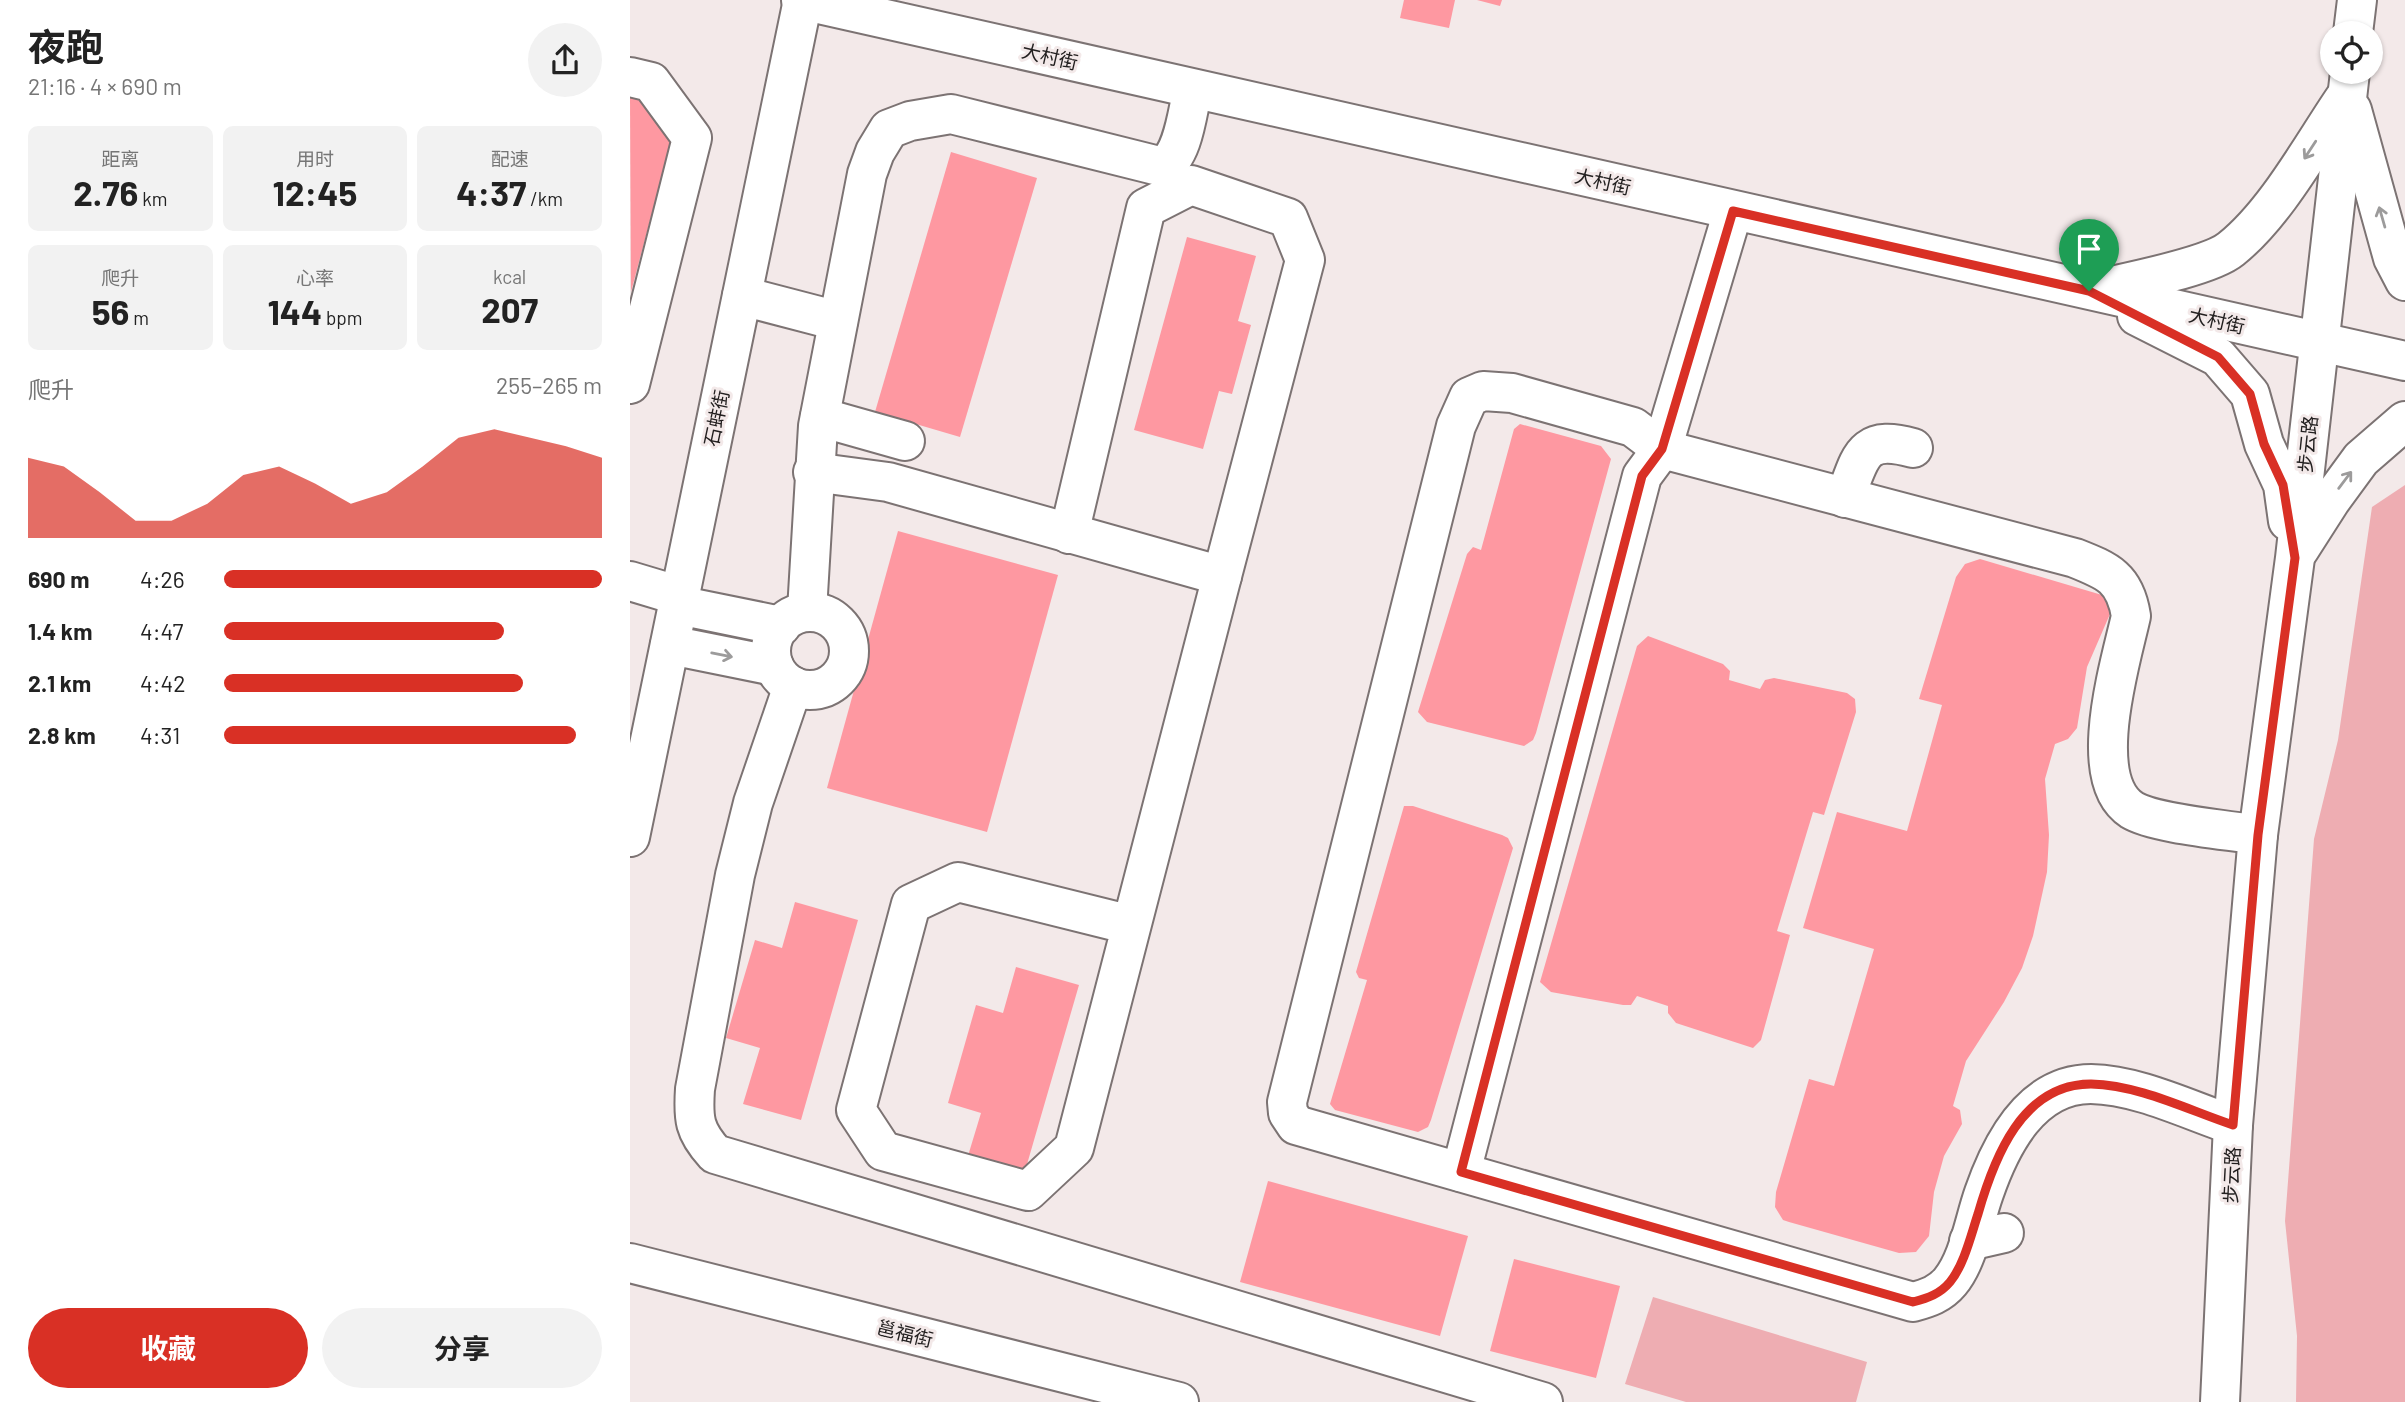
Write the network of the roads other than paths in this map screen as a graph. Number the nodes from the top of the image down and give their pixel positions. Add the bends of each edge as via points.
1 (802, 0) edge
2 (2357, 0) edge
3 (2354, 21) edge
4 (630, 77) edge
5 (2347, 84) edge
6 (2348, 84) edge
7 (2349, 84) edge
8 (1193, 89) junction
9 (1165, 182) junction
10 (1733, 211) junction
11 (2405, 281) edge
12 (2089, 291) junction
13 (742, 296) junction
14 (838, 321) junction
15 (2317, 342) junction
16 (2405, 361) edge
17 (630, 383) edge
18 (820, 417) junction
19 (2405, 421) edge
20 (905, 441) dead end
21 (1913, 448) dead end
22 (1662, 449) junction
23 (813, 472) junction
24 (1845, 498) junction
25 (1069, 534) junction
26 (2295, 558) junction
27 (1222, 576) junction
28 (630, 581) edge
29 (679, 600) junction
30 (794, 618) junction
31 (670, 645) junction
32 (784, 676) junction
33 (2258, 835) junction
34 (630, 837) edge
35 (1131, 925) junction
36 (2233, 1125) junction
37 (1461, 1172) junction
38 (630, 1264) edge
39 (1180, 1402) edge
40 (1543, 1402) edge
41 (2220, 1402) edge

1 - 8 street, 大村街
1 - 13 street, 石蚌街
2 - 3 street
4 - 17 street via 651,82 692,138
5 -> 12 street via 2280,196 2230,250 2176,271
6 - 15 street, 步云路
11 -> 7 street via 2393,258
8 - 9 street
8 - 10 street, 大村街
9 - 14 street via 951,114 889,129 867,174
9 - 25 street via 1146,208
9 - 27 street via 1191,185 1288,218 1305,260
10 - 12 street, 大村街
10 - 22 street
12 - 15 street, 大村街
12 - 26 street via 2218,357 2250,394 2264,444 2283,485
13 - 14 street
13 - 29 street, 石蚌街
14 - 18 street
15 - 16 street, 大村街
15 - 26 street, 步云路
18 - 20 street
18 - 23 street
26 -> 19 street via 2361,459
21 - 24 street via 1882,442 1870,446 1860,458
22 - 24 street
22 - 37 street via 1642,476
22 - 37 street via 1633,427 1496,391 1469,397 1456,426 1287,1102 1296,1125
23 - 25 street via 888,482
23 - 30 street
24 - 33 street via 2075,558 2120,582 2131,616 2107,738 2118,796 2133,810 2151,817
25 - 27 street
26 - 33 street, 步云路
27 - 35 street
28 - 29 street
29 - 30 street
29 - 31 street, 石蚌街
30 - 32 street via 771,645
30 - 32 street via 833,618 842,628 849,653 846,666 829,685 805,690
31 -> 32 street
31 - 34 street, 石蚌街
32 - 40 street via 735,874 695,1088 693,1118 715,1154
33 - 36 street, 步云路
35 - 35 street via 1074,1148 1028,1191 883,1151 856,1110 911,904 958,882
36 - 37 street via 2125,1088 2090,1084 2058,1088 2036,1102 2000,1153 1987,1237 1951,1281 1932,1297 1913,1302
36 - 41 street, 步云路
38 - 39 street, 邕福街

